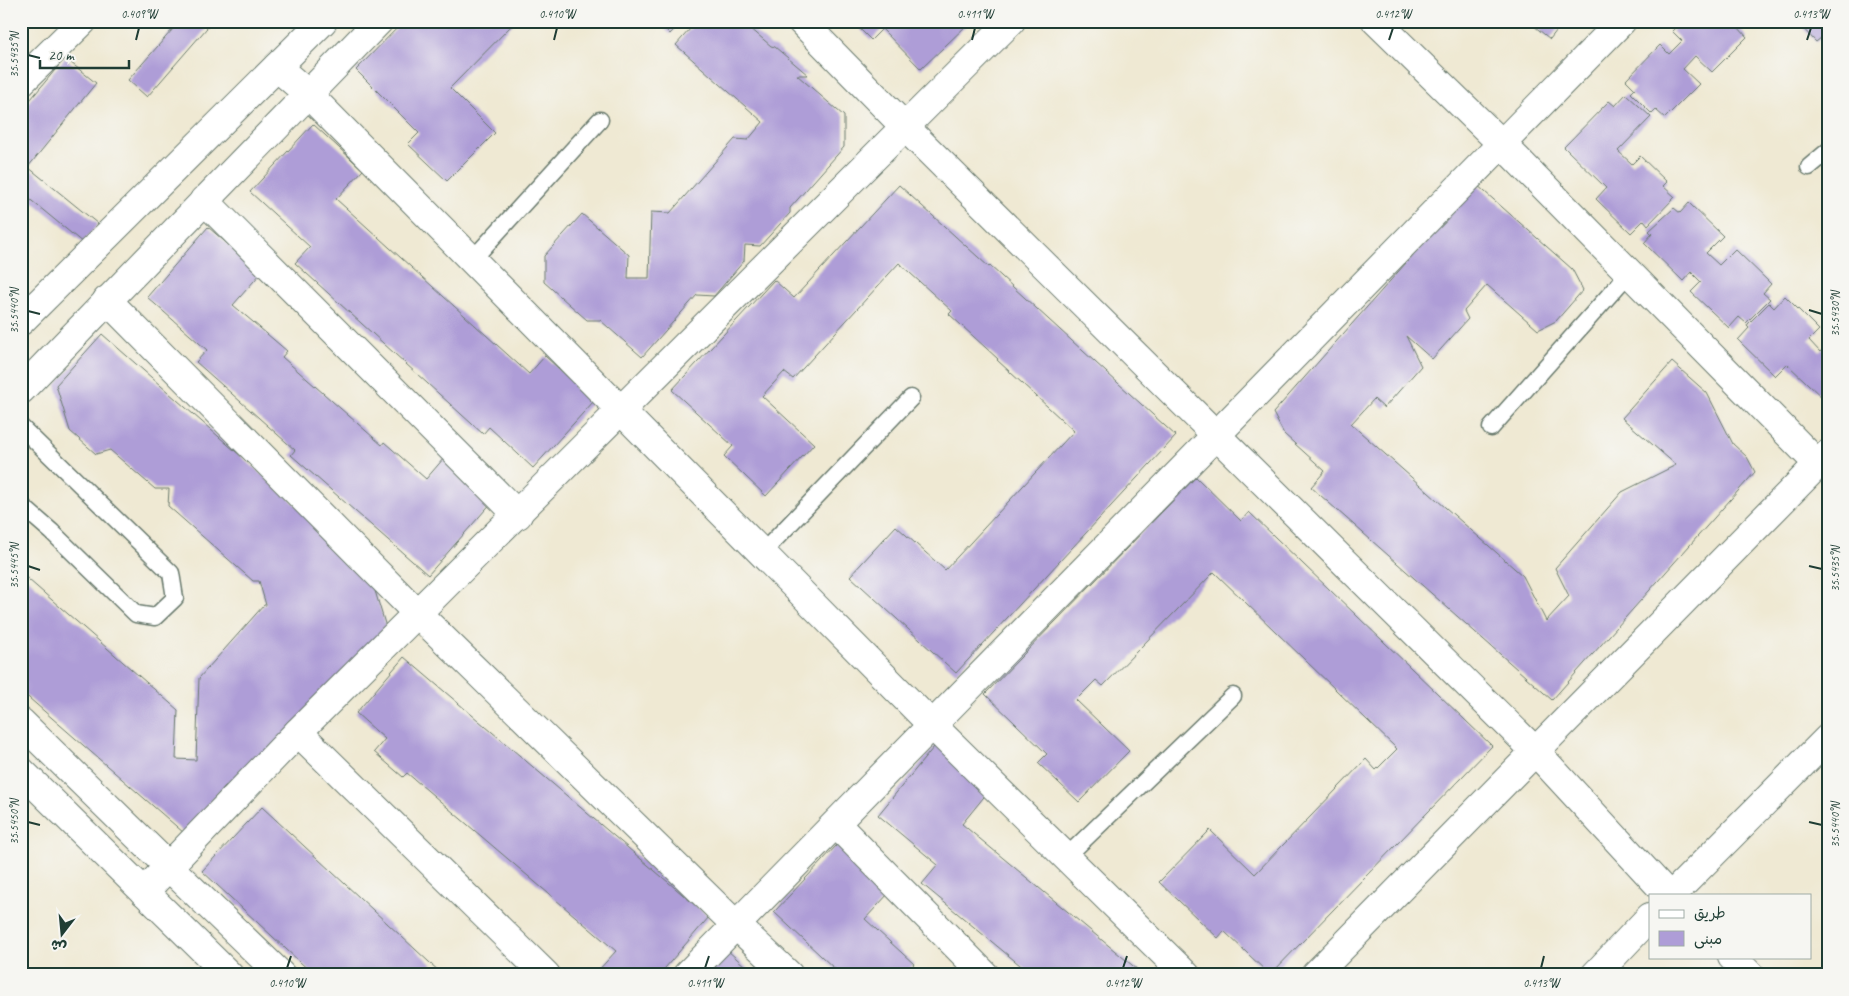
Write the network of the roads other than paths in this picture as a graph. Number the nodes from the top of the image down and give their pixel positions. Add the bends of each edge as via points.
1 (83, 21) edge
2 (323, 21) edge
3 (379, 21) edge
4 (801, 21) edge
5 (1011, 21) edge
6 (1376, 21) edge
7 (1622, 21) edge
8 (277, 67) junction
9 (21, 82) edge
10 (308, 94) junction
11 (600, 120) dead end
12 (905, 127) junction
13 (1502, 144) junction
14 (1828, 150) edge
15 (1809, 167) dead end
16 (204, 200) junction
17 (472, 260) junction
18 (1629, 273) junction
19 (107, 300) junction
20 (21, 321) edge
21 (21, 390) edge
22 (911, 398) dead end
23 (620, 410) junction
24 (21, 427) edge
25 (1491, 428) dead end
26 (1216, 436) junction
27 (1823, 459) edge
28 (21, 506) edge
29 (518, 515) junction
30 (762, 553) junction
31 (418, 614) junction
32 (1233, 696) dead end
33 (21, 722) edge
34 (933, 726) junction
35 (298, 732) junction
36 (1828, 738) edge
37 (1535, 751) junction
38 (21, 772) edge
39 (836, 824) junction
40 (1066, 857) junction
41 (168, 867) junction
42 (144, 892) junction
43 (1667, 894) edge
44 (1673, 894) edge
45 (1649, 918) edge
46 (736, 925) junction
47 (1733, 958) edge
48 (229, 975) edge
49 (282, 975) edge
50 (546, 975) edge
51 (688, 975) edge
52 (789, 975) edge
53 (985, 975) edge
54 (1186, 975) edge
55 (1315, 975) edge
56 (1595, 975) edge
57 (1750, 975) edge

1 - 9 street
2 - 8 street
3 - 10 street
4 - 12 street
5 - 12 street
6 - 13 street
7 - 13 street
8 - 10 street
8 - 20 street
10 - 16 street
10 - 17 street
11 - 17 lane
12 - 23 street
12 - 26 street
13 - 18 street
13 - 26 street
14 - 15 lane
16 - 19 street
16 - 29 street
17 - 23 street
18 - 25 lane
18 - 27 street
19 - 21 street
19 - 31 street
22 - 30 lane
23 - 29 street
23 - 30 street
24 - 28 lane via 171,573 175,598 155,617 136,614
26 - 34 street
26 - 37 street
27 - 37 street
29 - 31 street
30 - 34 street
31 - 35 street
31 - 46 street
32 - 40 lane
33 - 41 street
34 - 39 street
34 - 40 street
35 - 41 street
35 - 50 street
36 - 44 street
37 - 43 street
37 - 55 street
38 - 42 street
39 - 46 street
39 - 53 street
40 - 54 street
41 - 42 street
41 - 49 street
42 - 48 street
45 - 56 street
46 - 51 street
46 - 52 street
47 - 57 street

